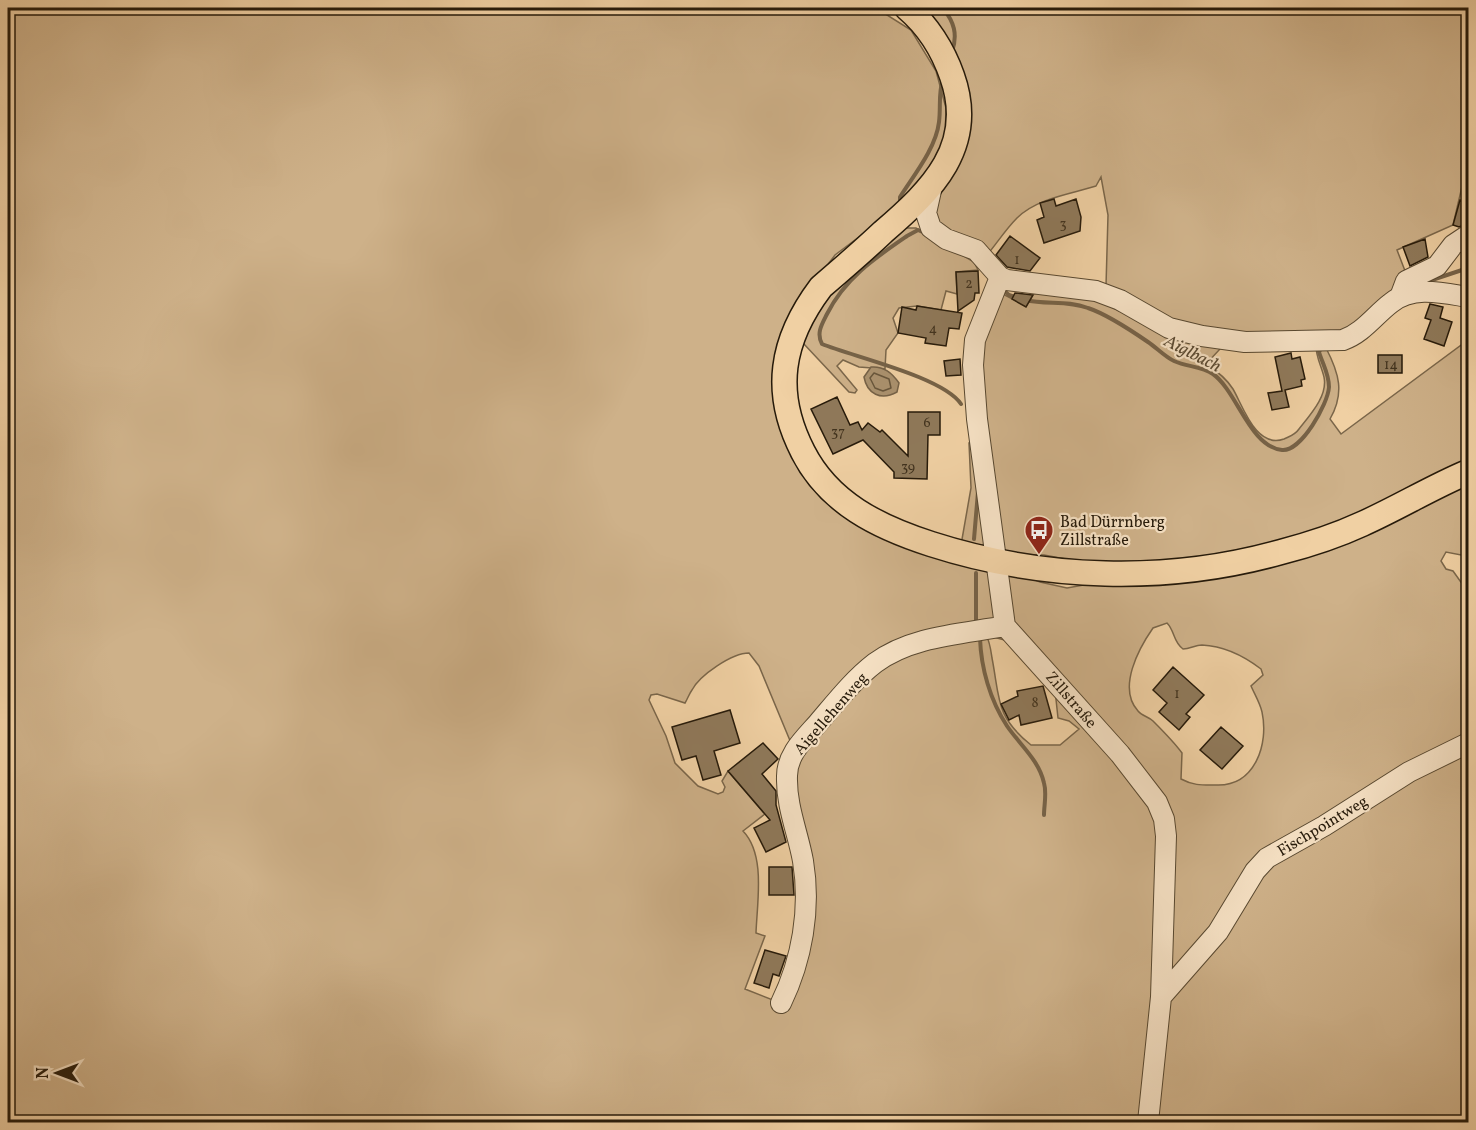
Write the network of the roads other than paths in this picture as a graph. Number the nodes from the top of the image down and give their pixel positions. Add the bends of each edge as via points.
1 (907, 8) edge
2 (932, 186) junction
3 (897, 220) junction
4 (927, 220) junction
5 (1468, 235) edge
6 (999, 281) junction
7 (1400, 297) junction
8 (1468, 297) edge
9 (1468, 472) edge
10 (997, 562) junction
11 (1005, 626) junction
12 (1468, 743) edge
13 (1161, 997) junction
14 (781, 1003) dead end
15 (1148, 1122) edge

1 - 2 main road via 930,32 956,86 958,110 953,149
2 - 3 main road
2 - 4 street via 926,206
3 - 4 street via 916,214
3 - 10 main road via 821,287 808,305 786,356 785,404 791,430 814,473 860,514 913,538
4 - 6 street via 946,239 976,250
5 - 7 street via 1453,245 1437,266 1406,281
6 - 7 street via 1096,291 1169,328 1245,342 1343,340
6 - 10 street via 975,340 973,365
7 - 8 street via 1428,292
9 - 10 main road via 1319,541 1236,563 1120,574
10 - 11 street
11 - 13 street, Zillstraße via 1120,754 1162,810 1166,836
11 - 14 street, Aigellehenweg via 930,639 885,657 854,682 790,758 788,800 803,863 805,905 797,967
12 - 13 street, Fischpointweg via 1398,778 1267,858 1218,932
13 - 15 street, Zillstraße

